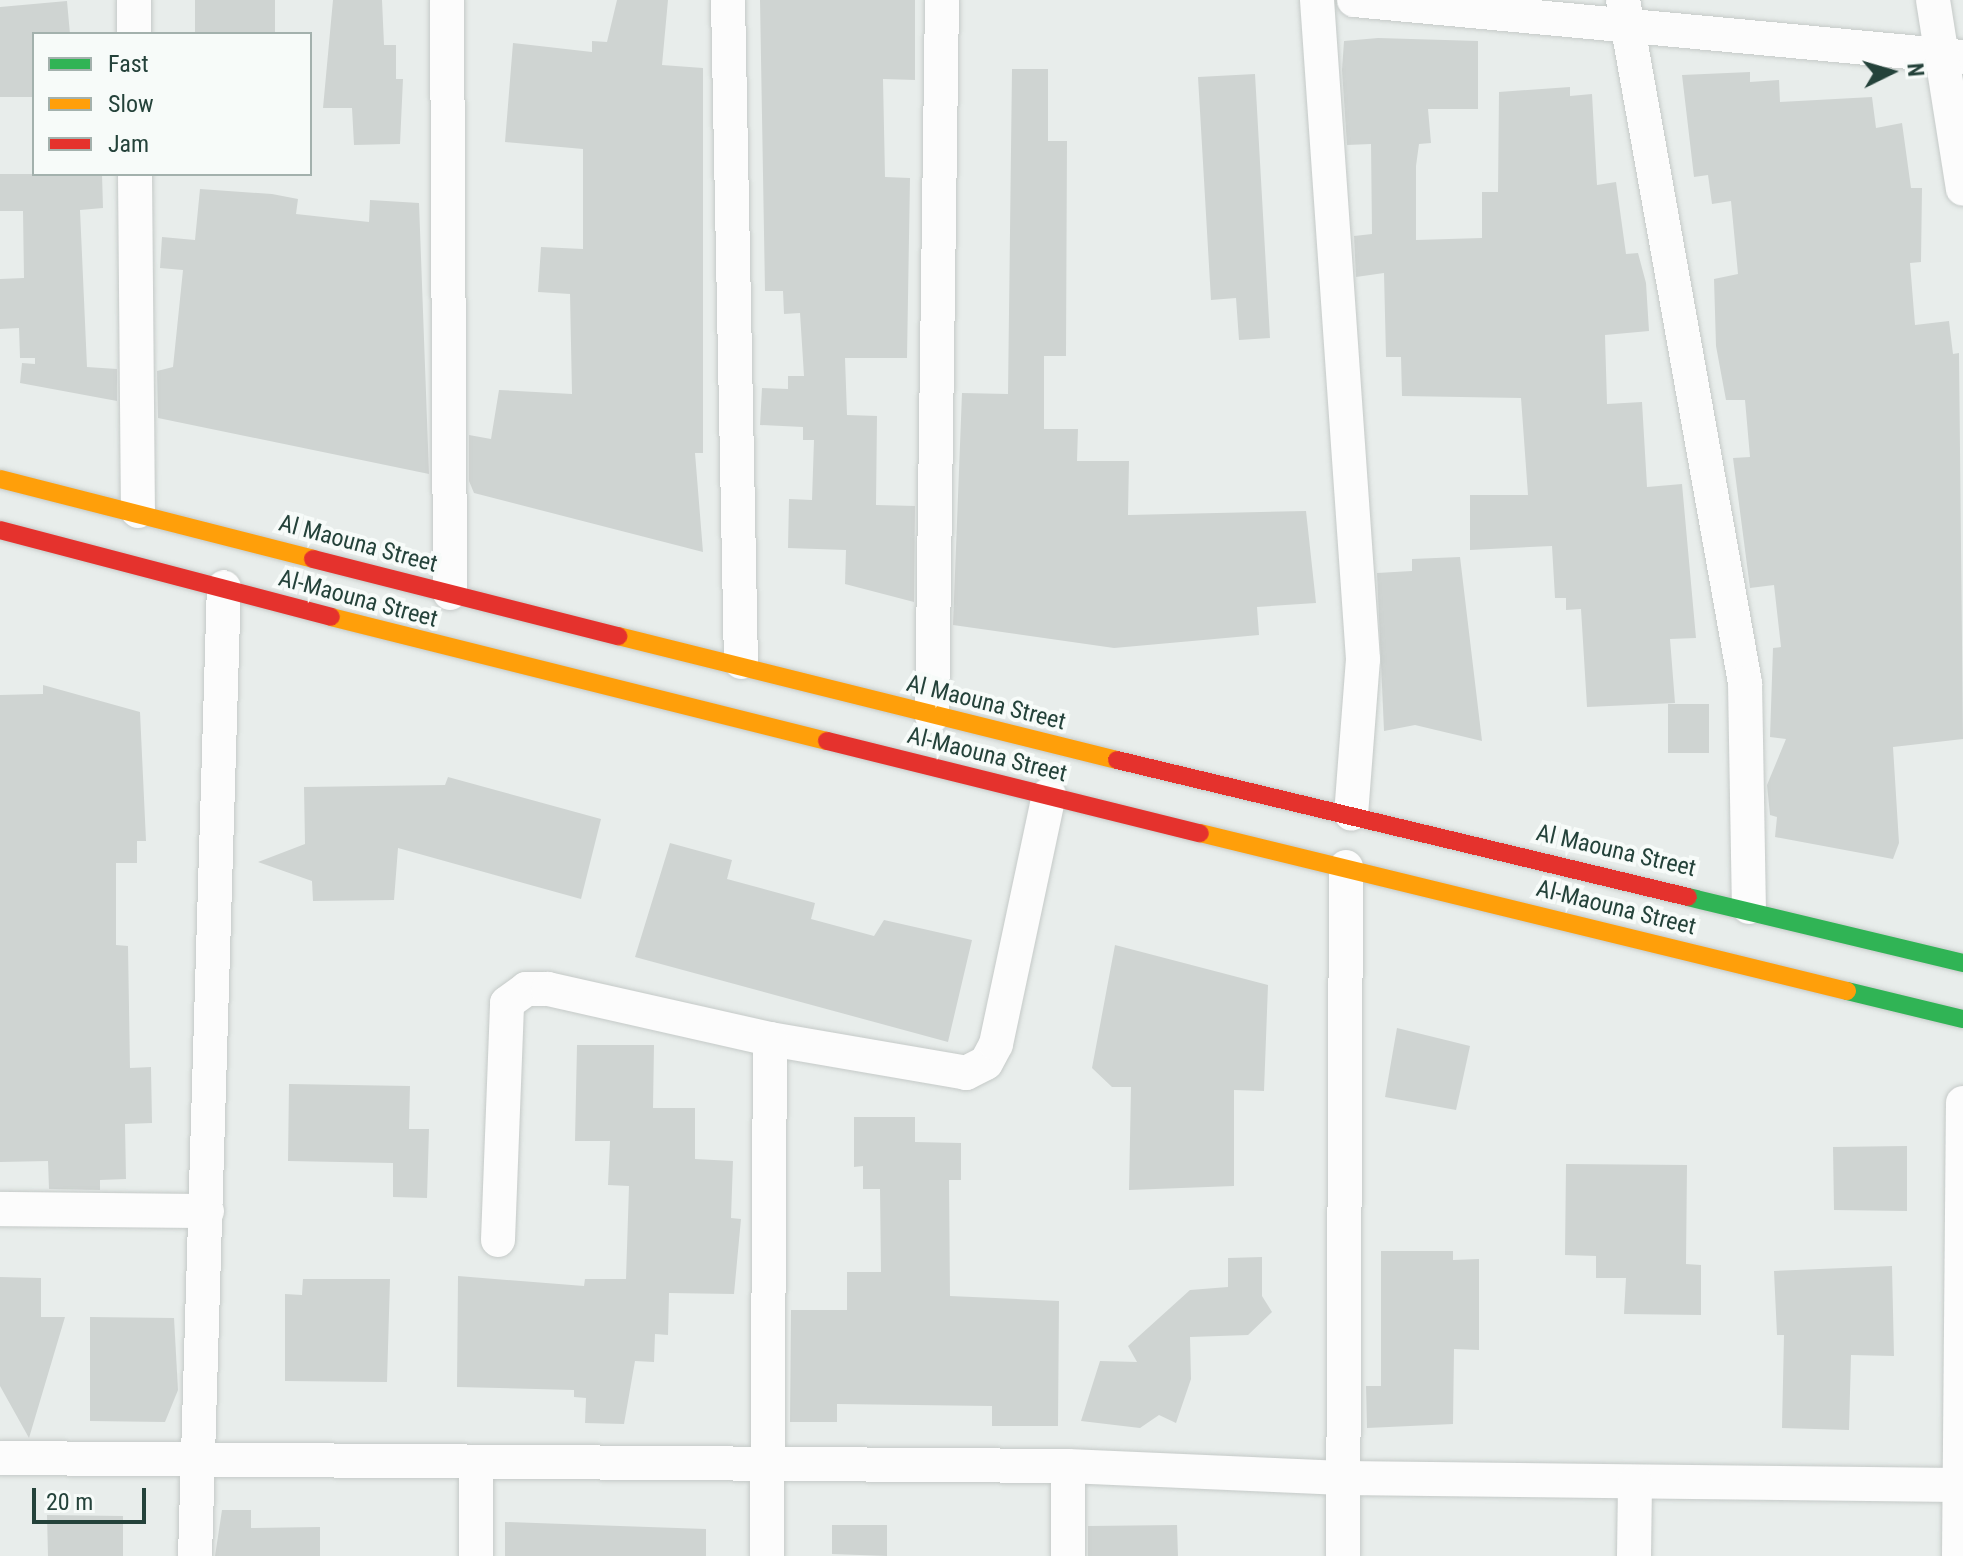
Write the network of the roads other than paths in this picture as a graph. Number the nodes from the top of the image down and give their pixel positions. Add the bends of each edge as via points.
1 (134, 0) edge
2 (447, 0) edge
3 (728, 0) edge
4 (942, 0) edge
5 (1317, 0) edge
6 (1354, 0) edge
7 (1933, 0) edge
8 (1624, 10) edge
9 (134, 32) edge
10 (1953, 56) edge
11 (135, 176) edge
12 (1963, 189) edge
13 (0, 479) edge
14 (138, 511) junction
15 (0, 530) edge
16 (224, 587) junction
17 (450, 593) junction
18 (741, 662) junction
19 (932, 716) junction
20 (1049, 795) junction
21 (1351, 814) junction
22 (1346, 867) junction
23 (1749, 907) junction
24 (1963, 963) edge
25 (1963, 1019) edge
26 (770, 1039) junction
27 (1963, 1103) edge
28 (0, 1209) edge
29 (207, 1211) junction
30 (498, 1240) dead end
31 (1961, 1381) edge
32 (0, 1458) edge
33 (197, 1459) junction
34 (476, 1462) junction
35 (1068, 1466) junction
36 (768, 1467) junction
37 (1343, 1478) junction
38 (1635, 1482) junction
39 (1957, 1485) junction
40 (195, 1556) edge
41 (476, 1556) edge
42 (767, 1556) edge
43 (1068, 1556) edge
44 (1343, 1556) edge
45 (1634, 1556) edge
46 (1959, 1556) edge

1 - 9 street
2 - 17 street
3 - 18 street
4 - 19 street
5 - 21 street via 1363,659
6 - 8 street
7 - 10 street
8 - 10 street
8 - 23 street via 1745,683
10 - 12 street
11 - 14 street
13 - 14 highway, Al Maouna Street
14 - 17 highway, Al Maouna Street
15 - 16 highway, Al-Maouna Street
16 - 20 highway, Al-Maouna Street
16 - 29 street
17 - 18 highway, Al Maouna Street
18 - 19 highway, Al Maouna Street
19 - 21 highway, Al Maouna Street
20 - 22 highway, Al-Maouna Street
20 - 26 street via 986,1063 966,1073 941,1072
21 - 23 highway, Al Maouna Street
22 - 25 highway, Al-Maouna Street
22 - 37 street
23 - 24 highway, Al Maouna Street
26 - 30 street via 548,989 526,989 507,1003
26 - 36 street
27 - 31 street
28 - 29 street
29 - 33 street
31 - 39 street
32 - 33 street
33 - 34 street
33 - 40 street
34 - 36 street
34 - 41 street
35 - 36 street
35 - 37 street
35 - 43 street
36 - 42 street
37 - 38 street
37 - 44 street
38 - 39 street
38 - 45 street
39 - 46 street

